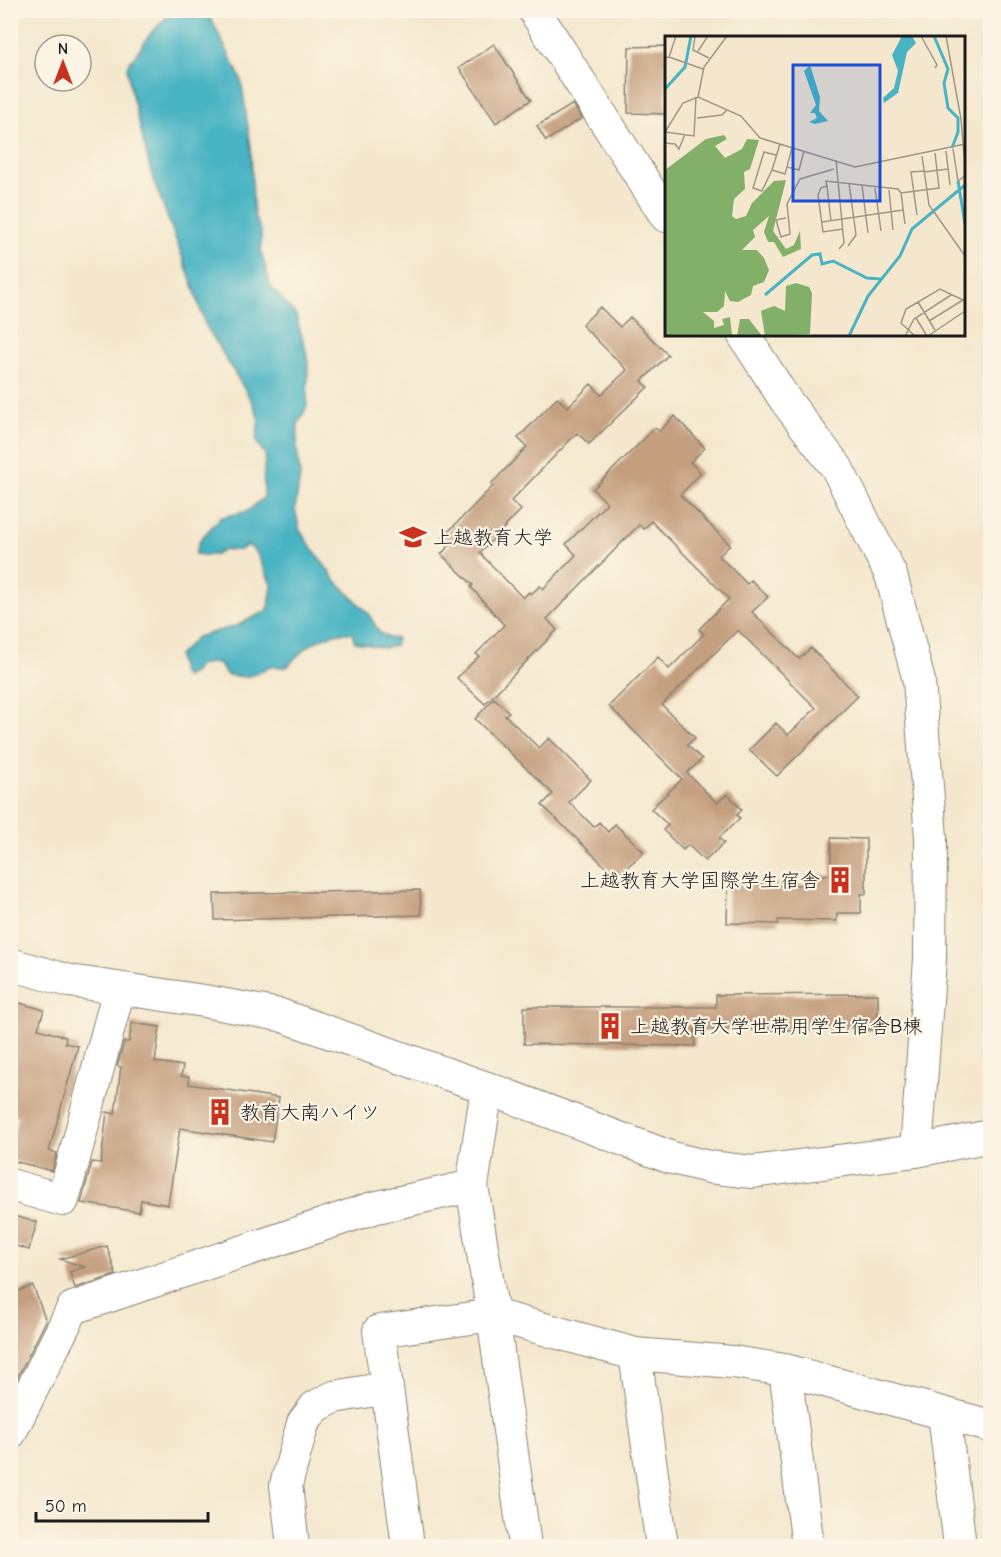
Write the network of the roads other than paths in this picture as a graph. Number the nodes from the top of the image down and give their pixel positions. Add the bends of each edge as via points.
1 (534, 10) edge
2 (665, 214) edge
3 (744, 336) edge
4 (10, 964) edge
5 (119, 989) junction
6 (487, 1088) junction
7 (990, 1136) edge
8 (916, 1151) junction
9 (10, 1185) edge
10 (472, 1186) junction
11 (493, 1315) junction
12 (635, 1354) junction
13 (785, 1370) junction
14 (387, 1388) junction
15 (944, 1414) junction
16 (990, 1426) edge
17 (10, 1433) edge
18 (293, 1546) edge
19 (408, 1546) edge
20 (525, 1546) edge
21 (662, 1546) edge
22 (808, 1546) edge
23 (960, 1546) edge

1 - 2 street
3 - 8 street via 786,401 837,468 863,519 891,575 919,681 931,849 930,959
4 - 5 street via 70,981
5 - 6 street via 280,1015
5 - 9 street via 63,1200
6 - 8 street via 672,1158 709,1167 752,1172
6 - 10 street
7 - 8 street
10 - 11 street
10 - 17 street via 373,1208 73,1308
11 - 12 street
11 - 14 street via 379,1331
11 - 20 street
12 - 13 street
12 - 21 street
13 - 15 street
13 - 22 street
14 - 18 street via 334,1397 315,1407 303,1423 286,1485
14 - 19 street
15 - 16 street
15 - 23 street

